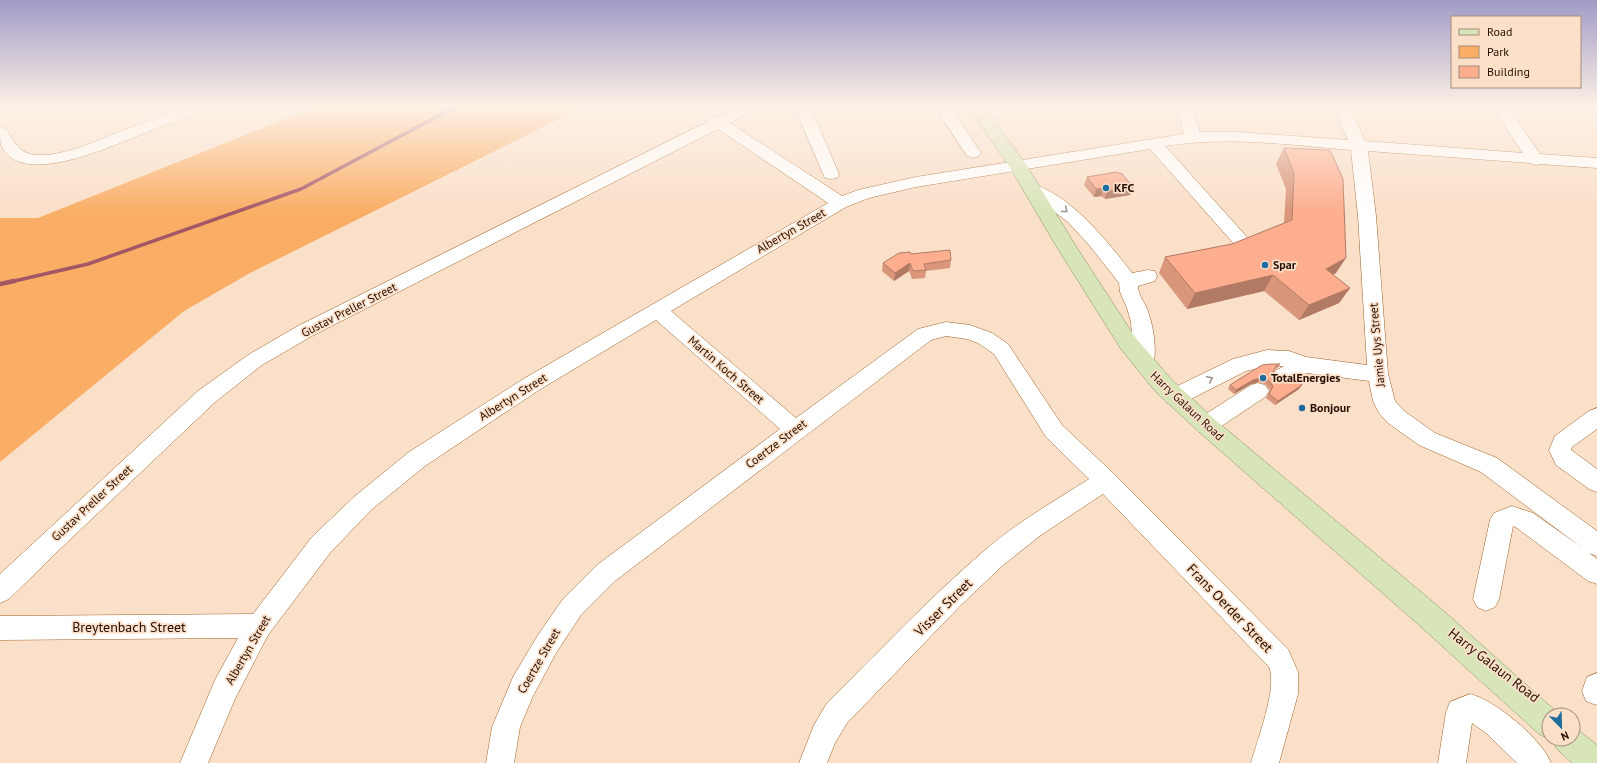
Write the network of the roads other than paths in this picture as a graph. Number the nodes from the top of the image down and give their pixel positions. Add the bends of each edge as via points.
1 (7, 142) edge
2 (108, 142) edge
3 (682, 142) edge
4 (747, 142) edge
5 (817, 142) edge
6 (965, 142) edge
7 (1001, 142) edge
8 (1167, 142) edge
9 (1300, 142) edge
10 (1357, 142) edge
11 (1523, 142) edge
12 (1154, 144) junction
13 (1359, 146) junction
14 (973, 153) dead end
15 (1536, 160) junction
16 (1597, 163) edge
17 (1018, 166) junction
18 (831, 174) dead end
19 (1032, 188) junction
20 (840, 203) junction
21 (1241, 241) edge
22 (1148, 276) dead end
23 (1129, 282) junction
24 (657, 310) junction
25 (1144, 364) junction
26 (1304, 365) junction
27 (1378, 374) junction
28 (1282, 377) dead end
29 (1258, 391) dead end
30 (1175, 397) junction
31 (1597, 417) edge
32 (1206, 425) junction
33 (795, 430) junction
34 (1105, 480) junction
35 (1597, 482) edge
36 (1597, 545) edge
37 (1597, 573) edge
38 (0, 591) edge
39 (1486, 599) dead end
40 (1429, 616) junction
41 (259, 626) junction
42 (0, 628) edge
43 (1548, 707) edge
44 (1541, 717) edge
45 (1581, 735) edge
46 (1568, 747) edge
47 (1577, 747) edge
48 (1597, 749) edge
49 (194, 763) edge
50 (500, 763) edge
51 (813, 763) edge
52 (1265, 763) edge
53 (1452, 763) edge
54 (1537, 763) edge
55 (1575, 763) edge
56 (1596, 763) edge

1 - 2 street via 15,153 35,158 55,158
3 - 38 street, Gustav Preller Street via 305,332 255,360 206,397
4 - 20 street
5 - 18 street
6 - 14 street
7 - 17 main road, Harry Galaun Road
8 - 12 street, Albertyn Street
9 - 13 street, Albertyn Street
10 - 13 street, Jamie Uys Street
11 - 15 street
12 - 17 street, Albertyn Street
12 - 21 street
13 - 15 street, Albertyn Street
13 - 27 street, Jamie Uys Street via 1367,216
15 - 16 street, Albertyn Street
17 - 19 main road, Harry Galaun Road
17 - 20 street, Albertyn Street via 892,187
19 -> 23 street via 1070,213 1099,242
19 - 25 main road, Harry Galaun Road via 1128,343
20 - 24 street, Albertyn Street
22 - 23 street
23 - 25 street via 1129,292 1143,324
24 - 33 street, Martin Koch Street
24 - 41 street, Albertyn Street via 532,384 417,459 363,502 321,545
25 - 30 main road, Harry Galaun Road
26 - 27 street
26 - 28 street
30 -> 26 street via 1255,360 1277,357
27 - 36 street, Jamie Uys Street via 1384,401 1396,417 1427,439 1489,465
29 - 32 street
30 - 32 main road, Harry Galaun Road
31 - 35 street via 1563,442 1560,450 1564,458
32 - 40 main road, Harry Galaun Road
33 - 34 street, Coertze Street via 925,334 946,329 958,330 978,335 1001,349 1054,431
33 - 50 street, Coertze Street via 606,573 572,607 523,687 506,727
34 - 51 street, Visser Street via 993,558 952,597 837,713 824,735
34 - 52 street, Frans Oerder Street via 1279,658 1285,672 1284,694
37 - 39 street via 1525,520 1512,516 1502,520
40 - 43 main road, Harry Galaun Road via 1463,638
40 - 44 main road, Harry Galaun Road
41 - 42 street, Breytenbach Street
41 - 49 street, Albertyn Street via 225,690
45 - 48 main road
46 - 55 street
47 - 56 main road
53 - 54 street via 1460,712 1465,708 1472,708 1489,717

